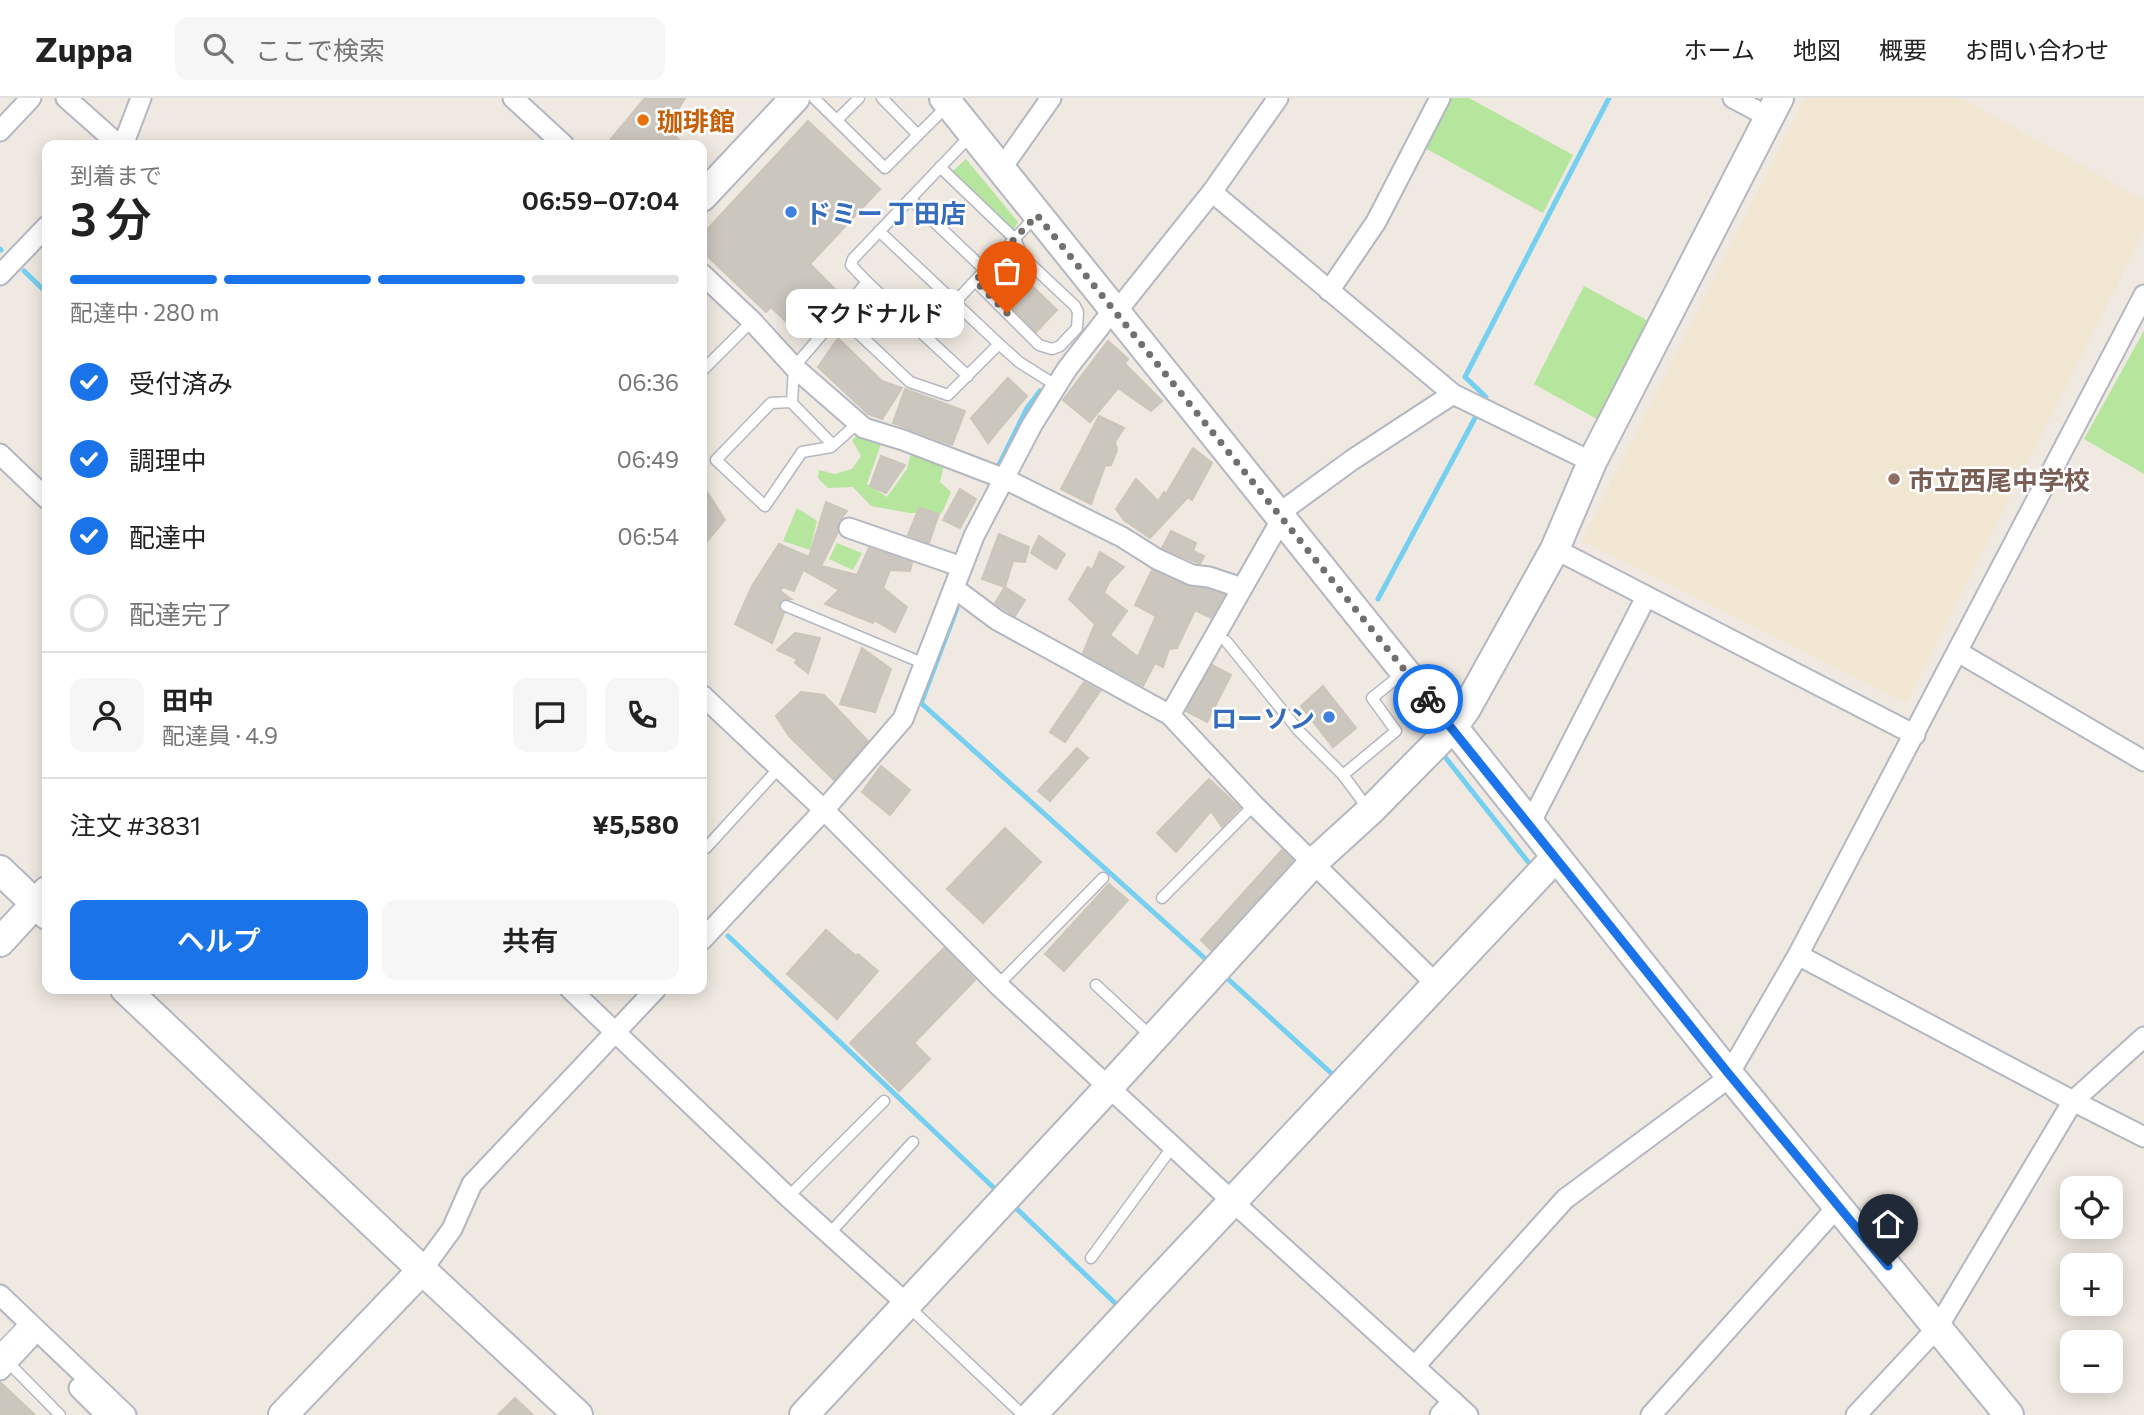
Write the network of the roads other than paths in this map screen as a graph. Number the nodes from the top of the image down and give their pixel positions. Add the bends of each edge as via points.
1 (31, 98) edge
2 (66, 98) edge
3 (141, 98) edge
4 (513, 98) edge
5 (795, 98) edge
6 (814, 98) edge
7 (859, 98) edge
8 (881, 98) edge
9 (1051, 98) edge
10 (1278, 98) edge
11 (1440, 98) edge
12 (1733, 98) edge
13 (946, 101) edge
14 (1774, 108) edge
15 (837, 120) junction
16 (0, 131) edge
17 (972, 134) junction
18 (918, 135) junction
19 (115, 140) edge
20 (123, 140) edge
21 (559, 140) edge
22 (940, 167) junction
23 (1000, 169) junction
24 (707, 192) edge
25 (1212, 192) junction
26 (910, 199) junction
27 (1037, 215) junction
28 (42, 231) edge
29 (879, 231) junction
30 (1015, 239) junction
31 (985, 270) junction
32 (0, 275) edge
33 (707, 279) edge
34 (975, 281) junction
35 (867, 282) junction
36 (1329, 292) junction
37 (955, 303) junction
38 (2142, 304) edge
39 (1115, 311) junction
40 (838, 314) junction
41 (752, 321) junction
42 (924, 335) junction
43 (999, 344) junction
44 (707, 366) edge
45 (794, 367) junction
46 (968, 376) junction
47 (1057, 386) junction
48 (1453, 394) junction
49 (792, 402) junction
50 (858, 423) junction
51 (834, 445) junction
52 (0, 454) edge
53 (1592, 462) junction
54 (995, 476) junction
55 (42, 494) edge
56 (1282, 519) junction
57 (849, 528) dead end
58 (1555, 550) junction
59 (962, 567) junction
60 (1242, 588) junction
61 (954, 589) junction
62 (1646, 597) junction
63 (786, 606) dead end
64 (1226, 640) dead end
65 (1958, 652) junction
66 (925, 664) junction
67 (1405, 672) junction
68 (707, 700) edge
69 (1170, 715) junction
70 (1453, 727) junction
71 (1915, 735) junction
72 (2144, 761) edge
73 (779, 768) junction
74 (1343, 775) junction
75 (1254, 805) junction
76 (824, 810) junction
77 (1370, 811) junction
78 (1531, 826) junction
79 (707, 847) edge
80 (1556, 858) junction
81 (1314, 862) junction
82 (0, 870) edge
83 (1103, 878) dead end
84 (1162, 898) dead end
85 (42, 902) edge
86 (42, 904) edge
87 (707, 935) edge
88 (0, 942) edge
89 (1798, 955) junction
90 (1436, 984) junction
91 (998, 985) junction
92 (1096, 985) dead end
93 (130, 994) edge
94 (575, 994) edge
95 (651, 994) edge
96 (616, 1032) junction
97 (2144, 1037) edge
98 (1153, 1038) junction
99 (1728, 1073) junction
100 (1108, 1088) junction
101 (884, 1101) dead end
102 (2073, 1101) junction
103 (2144, 1137) edge
104 (913, 1142) dead end
105 (1172, 1146) junction
106 (788, 1197) junction
107 (1232, 1201) junction
108 (1838, 1206) junction
109 (830, 1233) junction
110 (1091, 1258) dead end
111 (422, 1270) junction
112 (0, 1295) edge
113 (908, 1305) junction
114 (0, 1311) edge
115 (1938, 1327) junction
116 (25, 1329) junction
117 (2, 1359) edge
118 (1415, 1366) junction
119 (1447, 1408) edge
120 (60, 1415) edge
121 (106, 1415) edge
122 (126, 1415) edge
123 (283, 1415) edge
124 (578, 1415) edge
125 (804, 1415) edge
126 (1023, 1415) edge
127 (1032, 1415) edge
128 (1468, 1415) edge
129 (1651, 1415) edge
130 (1856, 1415) edge
131 (2009, 1415) edge

1 - 16 street
2 - 19 street
3 - 20 street
4 - 21 street
5 - 24 street
6 - 15 lane
7 - 15 lane
8 - 18 lane
9 - 23 street
10 - 25 street
11 - 36 street via 1376,222
12 - 14 street
13 - 17 street
13 - 18 lane
14 - 53 street
15 - 18 lane via 885,168
17 - 22 lane
17 - 23 street
22 - 26 lane
22 - 30 lane
23 - 27 street
25 - 36 street
25 - 39 street
26 - 29 lane
26 - 31 lane
27 - 30 lane
27 - 39 street
28 - 32 street
29 - 35 lane via 850,265
29 - 37 lane
30 - 31 lane
30 - 34 lane via 1023,257 1078,312 1077,328 1060,346 1039,345
31 - 34 lane
33 - 41 street
34 - 37 lane
35 - 40 lane
35 - 42 lane
36 - 48 street
37 - 42 lane
37 - 43 lane
38 - 65 street
39 - 47 street
39 - 56 street
40 - 45 lane
40 - 46 lane via 910,383 948,395
41 - 44 lane
41 - 45 street
42 - 46 lane
43 - 46 lane
43 - 47 lane
45 - 49 lane
45 - 50 street
47 - 54 street
48 - 53 street
48 - 56 street via 1289,506
49 - 51 lane
49 - 51 lane via 771,402 716,460 765,506 803,452
50 - 51 lane
50 - 54 street
52 - 55 street
53 - 58 street
54 - 59 street
54 - 60 street via 1192,575
56 - 60 street
56 - 67 street
57 - 59 street
58 - 62 street
58 - 70 street
59 - 61 street
60 - 69 street
61 - 66 street
61 - 69 street via 997,620
62 - 71 street
62 - 78 street
63 - 66 lane
64 - 74 lane via 1299,731
65 - 71 street
65 - 72 street
66 - 76 street via 903,719
67 - 70 street
67 - 74 lane via 1372,698 1396,731
68 - 73 street
69 - 75 street
70 - 77 street
70 - 78 street
71 - 89 street
73 - 76 street
73 - 79 lane
74 - 77 lane
75 - 81 street
75 - 84 lane
76 - 87 street
76 - 91 street
77 - 81 street
78 - 80 street
80 - 90 street
80 - 99 street
81 - 90 street
81 - 98 street
82 - 85 street
83 - 91 lane
86 - 88 street
89 - 99 street
89 - 102 street
90 - 107 street
91 - 100 street
92 - 98 lane
93 - 111 street
94 - 96 street
95 - 96 street
96 - 106 street
96 - 111 street via 472,1184 452,1229
97 - 102 street
98 - 100 street
99 - 108 street
99 - 118 street via 1719,1085 1565,1199
100 - 105 street
100 - 113 street
101 - 106 lane
102 - 103 street
102 - 115 street
104 - 109 lane
105 - 107 street
105 - 110 lane
106 - 109 street
107 - 118 street
107 - 127 street
108 - 115 street
108 - 129 street
109 - 113 street
111 - 123 street
111 - 124 street
112 - 116 street
113 - 125 street
113 - 126 lane
114 - 116 street
115 - 130 street
115 - 131 street
116 - 117 street
116 - 121 street
116 - 122 street
117 - 120 lane
118 - 119 street
119 - 128 street

